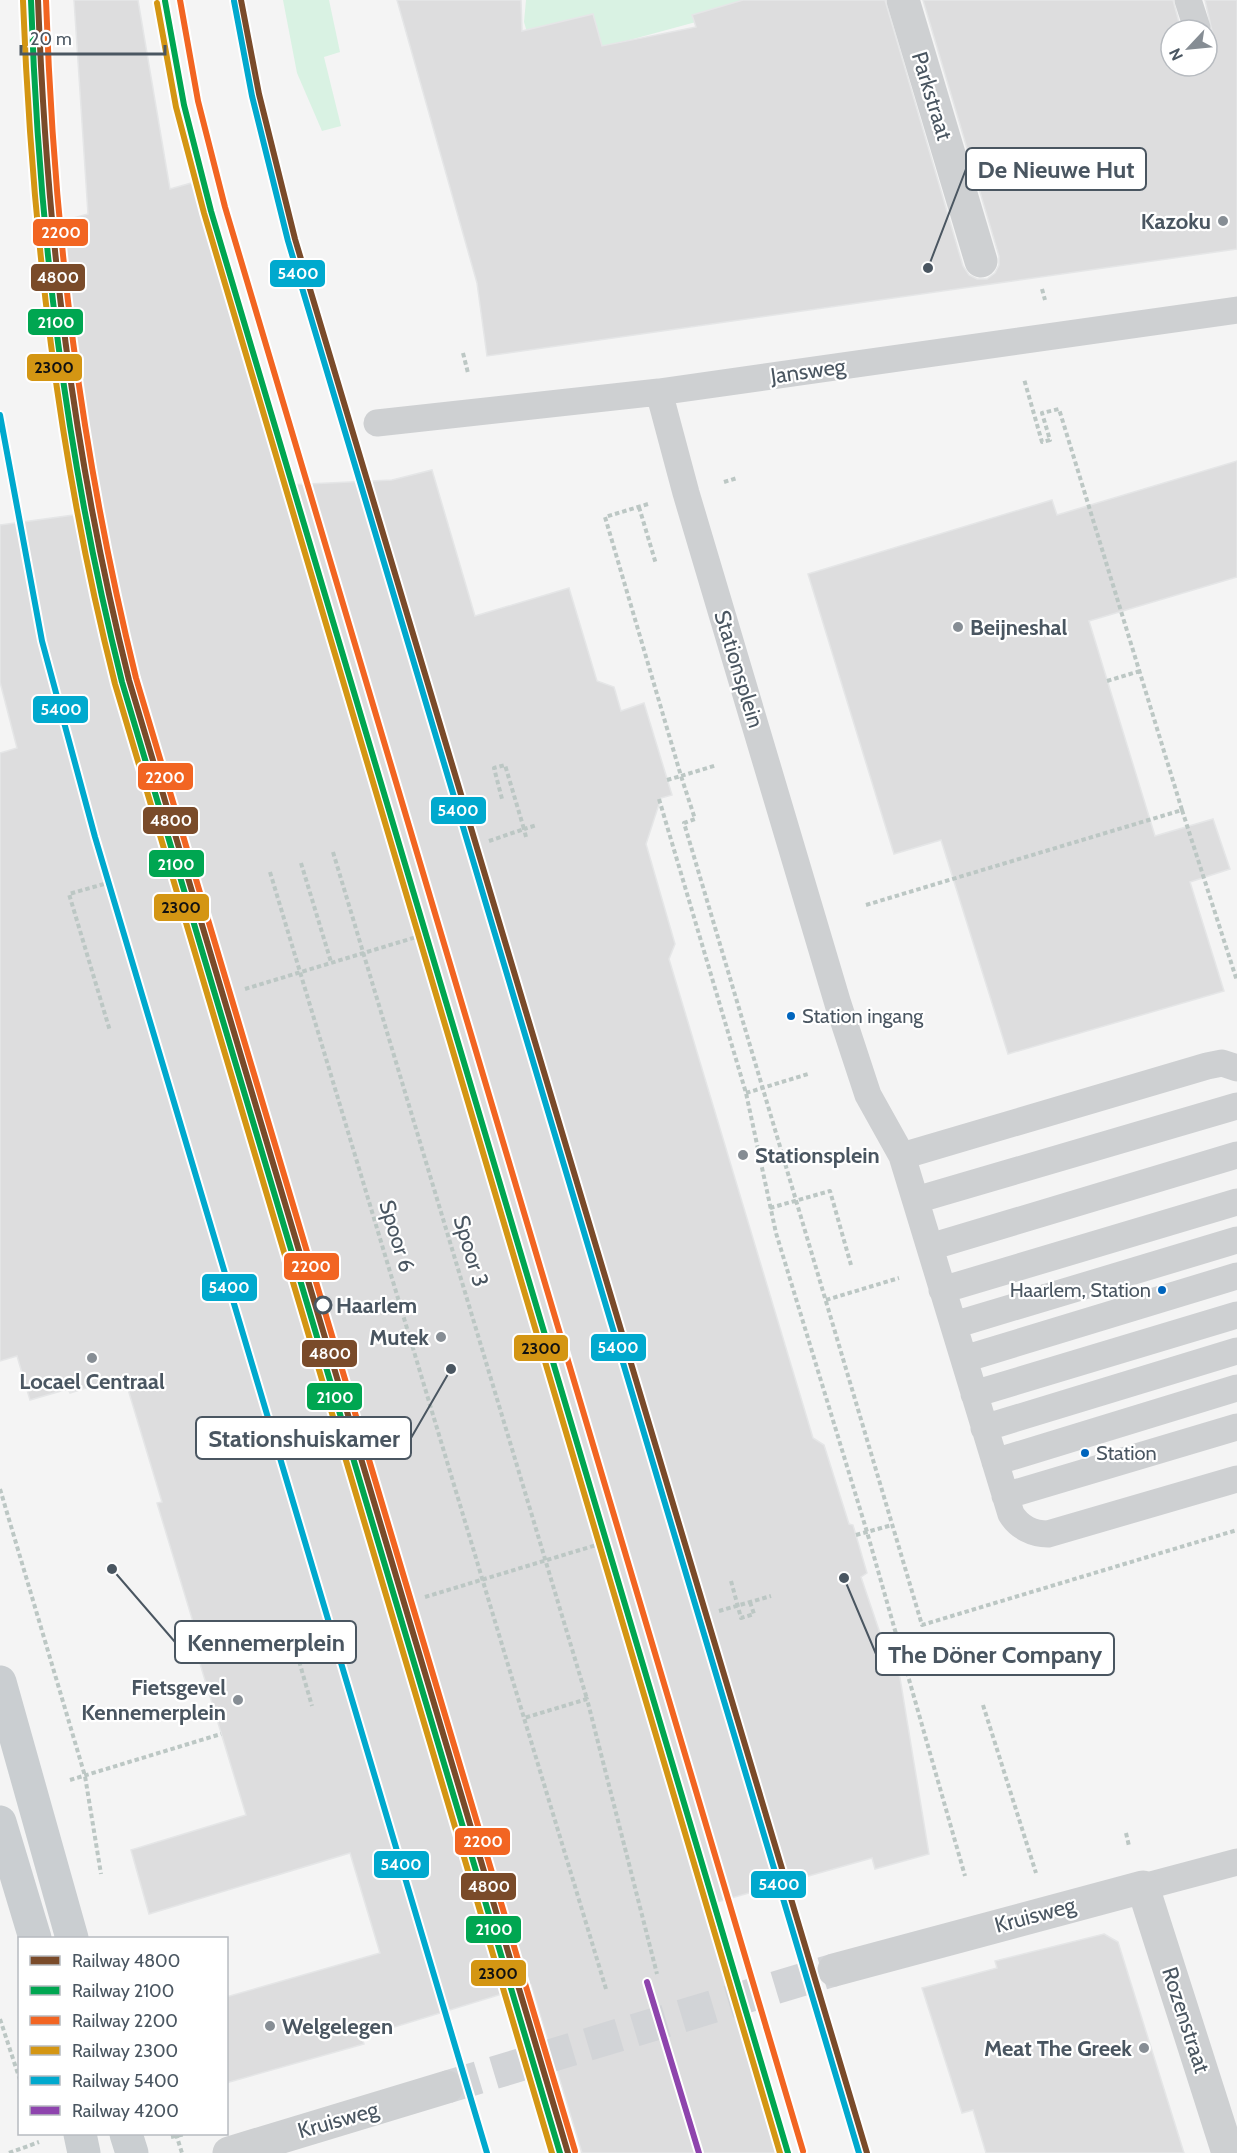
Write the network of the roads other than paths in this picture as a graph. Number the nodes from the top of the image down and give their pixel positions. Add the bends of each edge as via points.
1 (903, 0) edge
2 (1188, 0) edge
3 (1194, 18) edge
4 (981, 261) dead end
5 (1237, 310) edge
6 (659, 392) junction
7 (377, 423) dead end
8 (1237, 1068) edge
9 (1237, 1106) edge
10 (1237, 1155) edge
11 (902, 1156) junction
12 (916, 1200) junction
13 (1237, 1202) edge
14 (1237, 1240) edge
15 (930, 1247) junction
16 (1237, 1276) edge
17 (942, 1290) junction
18 (1237, 1315) edge
19 (954, 1325) junction
20 (1237, 1351) edge
21 (964, 1359) junction
22 (1237, 1388) edge
23 (974, 1394) junction
24 (1237, 1426) edge
25 (984, 1428) junction
26 (994, 1462) junction
27 (1237, 1479) edge
28 (1005, 1496) junction
29 (0, 1682) edge
30 (0, 1822) edge
31 (1237, 1862) edge
32 (1143, 1887) junction
33 (35, 1937) edge
34 (72, 1937) edge
35 (834, 1970) tunnel mouth
36 (447, 2088) tunnel mouth
37 (80, 2135) edge
38 (84, 2153) edge
39 (229, 2153) edge
40 (1228, 2153) edge

1 - 4 street, Parkstraat
2 - 3 lane
5 - 6 lane, Jansweg
6 - 7 lane, Jansweg
6 - 11 lane, Stationsplein via 838,1004 868,1095
8 - 11 lane via 1222,1063 1207,1065
9 - 12 lane
10 - 15 lane
11 - 12 lane, Stationsplein
12 - 15 lane, Stationsplein
13 - 17 lane
14 - 19 lane
15 - 17 lane, Stationsplein
16 - 21 lane
17 - 19 lane, Stationsplein
18 - 23 lane
19 - 21 lane, Stationsplein
20 - 25 lane
21 - 23 lane, Stationsplein
22 - 26 lane
23 - 25 lane, Stationsplein
24 - 28 lane
25 - 26 lane, Stationsplein
26 - 28 lane, Stationsplein
27 - 28 lane, Stationsplein via 1048,1534 1020,1525
29 - 34 main road
30 - 33 main road
31 - 32 lane, Kruisweg
32 - 35 street, Kruisweg
32 - 40 street, Rozenstraat
36 - 39 street, Kruisweg
37 - 38 main road

